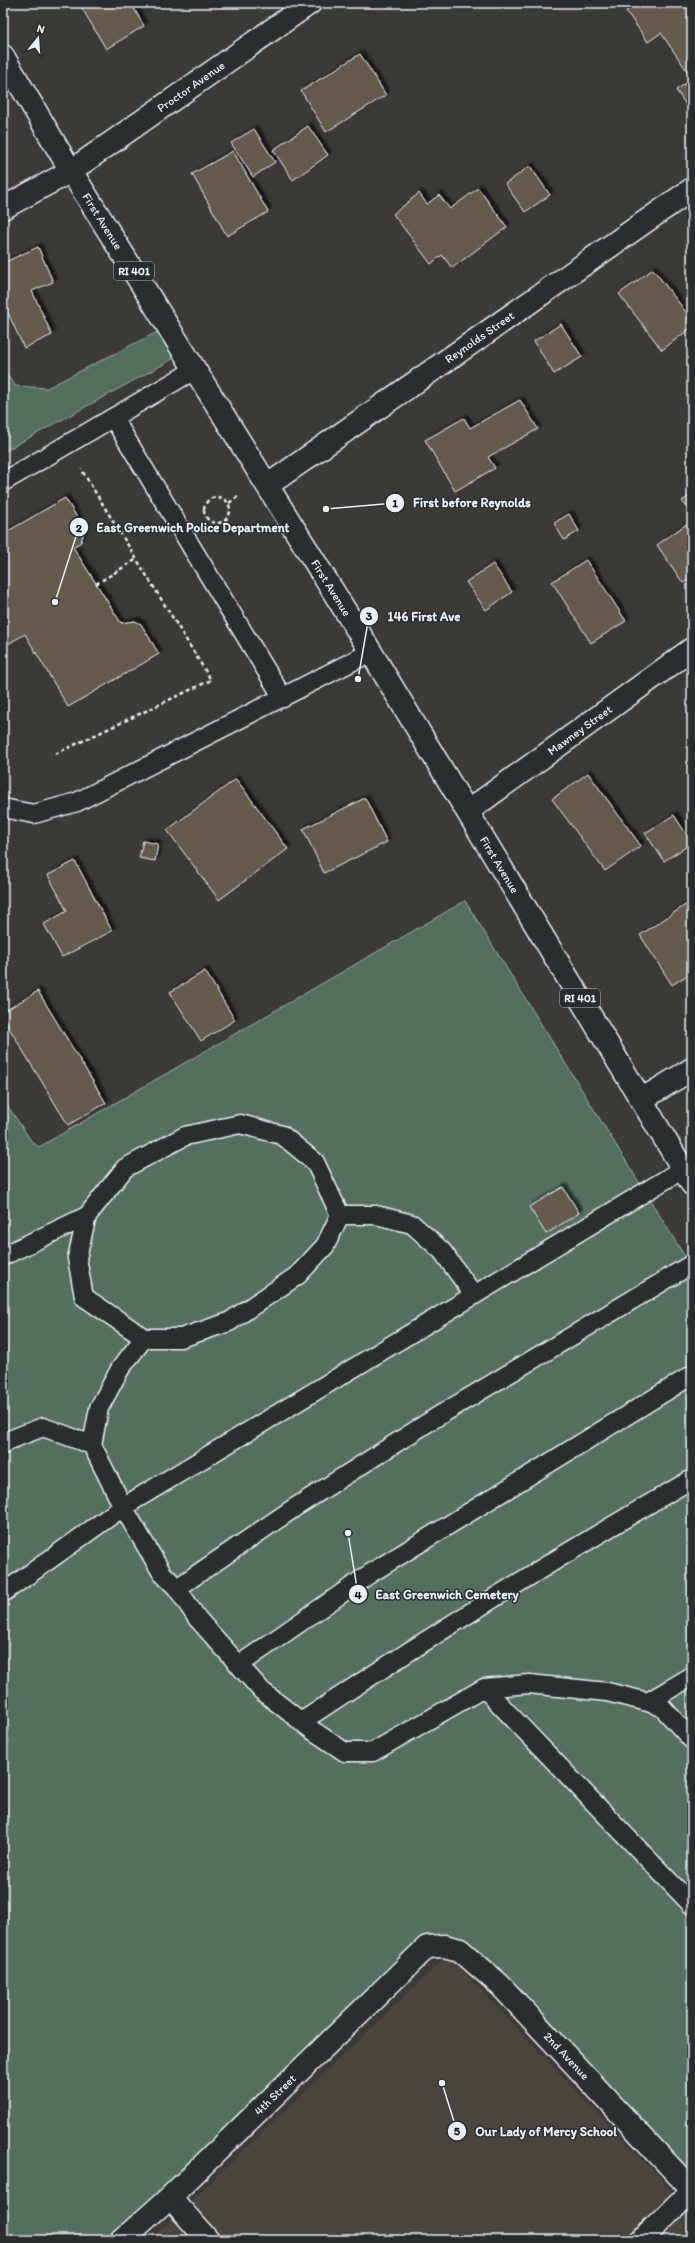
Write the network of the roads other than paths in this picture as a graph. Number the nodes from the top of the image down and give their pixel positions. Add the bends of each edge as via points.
1 (310, 3) edge
2 (3, 56) edge
3 (72, 171) junction
4 (692, 189) edge
5 (3, 208) edge
6 (196, 369) junction
7 (114, 419) junction
8 (3, 482) edge
9 (268, 485) junction
10 (692, 649) edge
11 (371, 652) junction
12 (283, 698) junction
13 (3, 808) edge
14 (468, 811) junction
15 (692, 1069) edge
16 (641, 1100) junction
17 (688, 1177) edge
18 (340, 1215) junction
19 (87, 1216) junction
20 (3, 1256) edge
21 (692, 1264) edge
22 (474, 1295) junction
23 (144, 1338) junction
24 (692, 1375) edge
25 (3, 1445) edge
26 (92, 1445) junction
27 (692, 1479) edge
28 (123, 1507) junction
29 (177, 1588) junction
30 (3, 1594) edge
31 (239, 1665) junction
32 (692, 1676) edge
33 (484, 1688) junction
34 (648, 1702) junction
35 (301, 1722) junction
36 (692, 1740) edge
37 (692, 1905) edge
38 (427, 1947) joint
39 (692, 2190) edge
40 (692, 2194) edge
41 (170, 2197) junction
42 (122, 2240) edge
43 (208, 2240) edge
44 (641, 2240) edge

1 - 3 street, Proctor Avenue
2 - 3 street, First Avenue / RI 401
3 - 5 street, Proctor Avenue
3 - 6 street, First Avenue / RI 401
4 - 9 street, Reynolds Street
6 - 7 lane
6 - 9 street, First Avenue / RI 401
7 - 8 lane
7 - 12 lane
9 - 11 street, First Avenue / RI 401
10 - 14 street, Mawney Street
11 - 12 lane
11 - 14 street, First Avenue / RI 401
12 - 13 lane via 78,802 34,814
14 - 16 street, First Avenue / RI 401
15 - 16 street
16 - 17 street, First Avenue / RI 401
17 - 22 lane
18 - 19 lane via 315,1162 282,1135 240,1124 185,1136 125,1168
18 - 22 lane via 376,1215 412,1224 442,1251
18 - 23 lane via 325,1246 298,1275 229,1322 181,1338
19 - 20 lane
19 - 23 lane via 77,1258 84,1297
21 - 29 lane via 434,1418 294,1508
22 - 28 lane
23 - 26 lane via 120,1369 99,1408
24 - 31 lane via 371,1573
25 - 26 lane via 7,1441 43,1427
26 - 28 lane
27 - 35 lane via 436,1633
28 - 29 lane via 162,1572
28 - 30 lane
29 - 31 lane via 196,1618
31 - 35 lane via 262,1691
32 - 34 lane
33 - 34 lane via 529,1684 607,1692
33 - 35 lane via 373,1752 346,1752
33 - 37 lane
34 - 36 lane via 662,1707
38 - 39 street, 2nd Avenue via 444,1946 460,1950 500,1985
38 - 41 street, 4th Street
40 - 44 street via 679,2203
41 - 42 street, 4th Street
41 - 43 street

